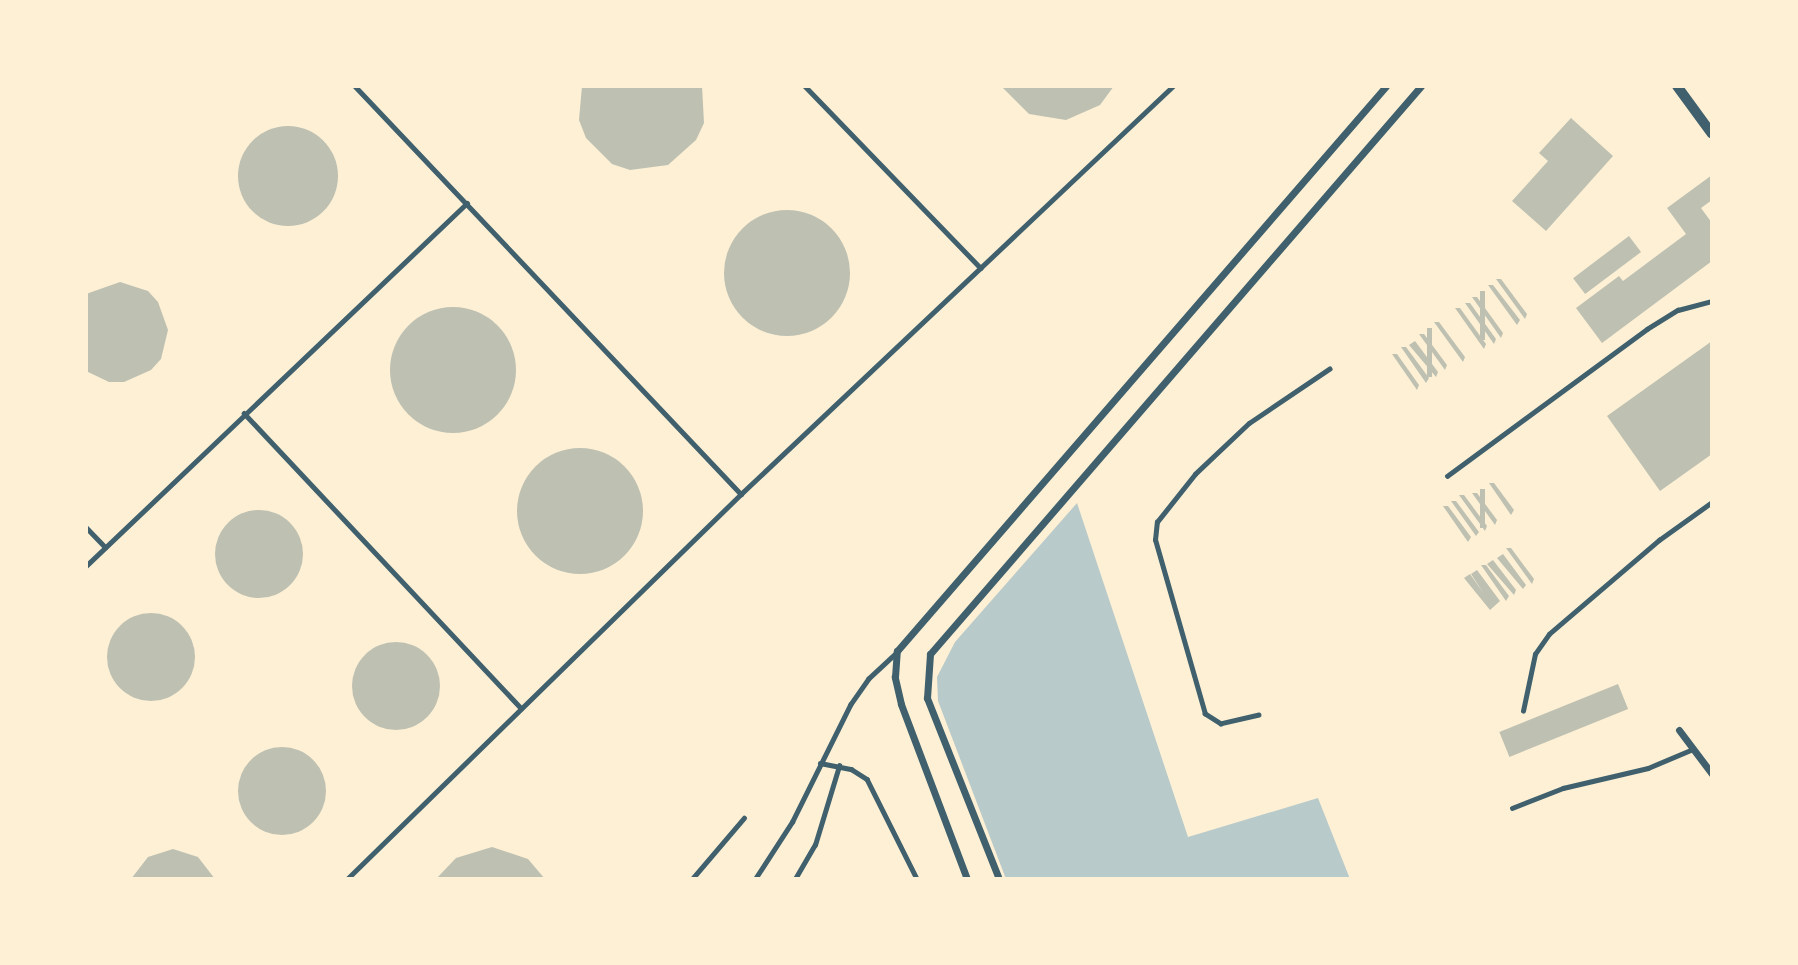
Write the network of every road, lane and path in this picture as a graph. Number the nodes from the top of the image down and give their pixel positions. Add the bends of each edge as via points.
1 (355, 86) edge
2 (805, 86) edge
3 (1173, 86) edge
4 (1386, 86) edge
5 (1422, 86) edge
6 (1677, 86) edge
7 (1712, 134) edge
8 (467, 203) junction
9 (981, 268) junction
10 (1712, 301) edge
11 (1329, 369) dead end
12 (244, 413) junction
13 (1447, 476) dead end
14 (741, 494) junction
15 (1712, 502) edge
16 (86, 527) edge
17 (105, 547) junction
18 (86, 566) edge
19 (897, 651) junction
20 (521, 708) junction
21 (1523, 711) dead end
22 (1259, 715) dead end
23 (1679, 730) dead end
24 (1693, 748) junction
25 (820, 763) junction
26 (839, 766) junction
27 (1712, 774) edge
28 (1512, 808) dead end
29 (744, 818) dead end
30 (347, 879) edge
31 (692, 879) edge
32 (755, 879) edge
33 (794, 879) edge
34 (917, 879) edge
35 (967, 879) edge
36 (999, 879) edge

1 - 8 lane
2 - 9 lane
3 - 9 lane
4 - 19 street
5 - 36 street via 930,654 927,698
6 - 7 street
8 - 12 lane
8 - 14 lane
9 - 14 lane
10 - 13 lane via 1686,307 1647,329
11 - 22 lane via 1249,423 1195,474 1157,522 1155,540 1205,714 1221,724
12 - 17 lane
12 - 20 lane
14 - 20 lane
15 - 21 lane via 1659,540 1549,634 1532,663
16 - 17 lane
17 - 18 lane
19 - 25 lane via 868,679
19 - 35 street via 895,677 901,704
20 - 30 lane
23 - 24 street
24 - 27 street
24 - 28 lane via 1648,768 1563,788
25 - 26 lane
25 - 32 lane via 792,822
26 - 33 lane via 815,845
26 - 34 lane via 859,773 878,795
29 - 31 lane

